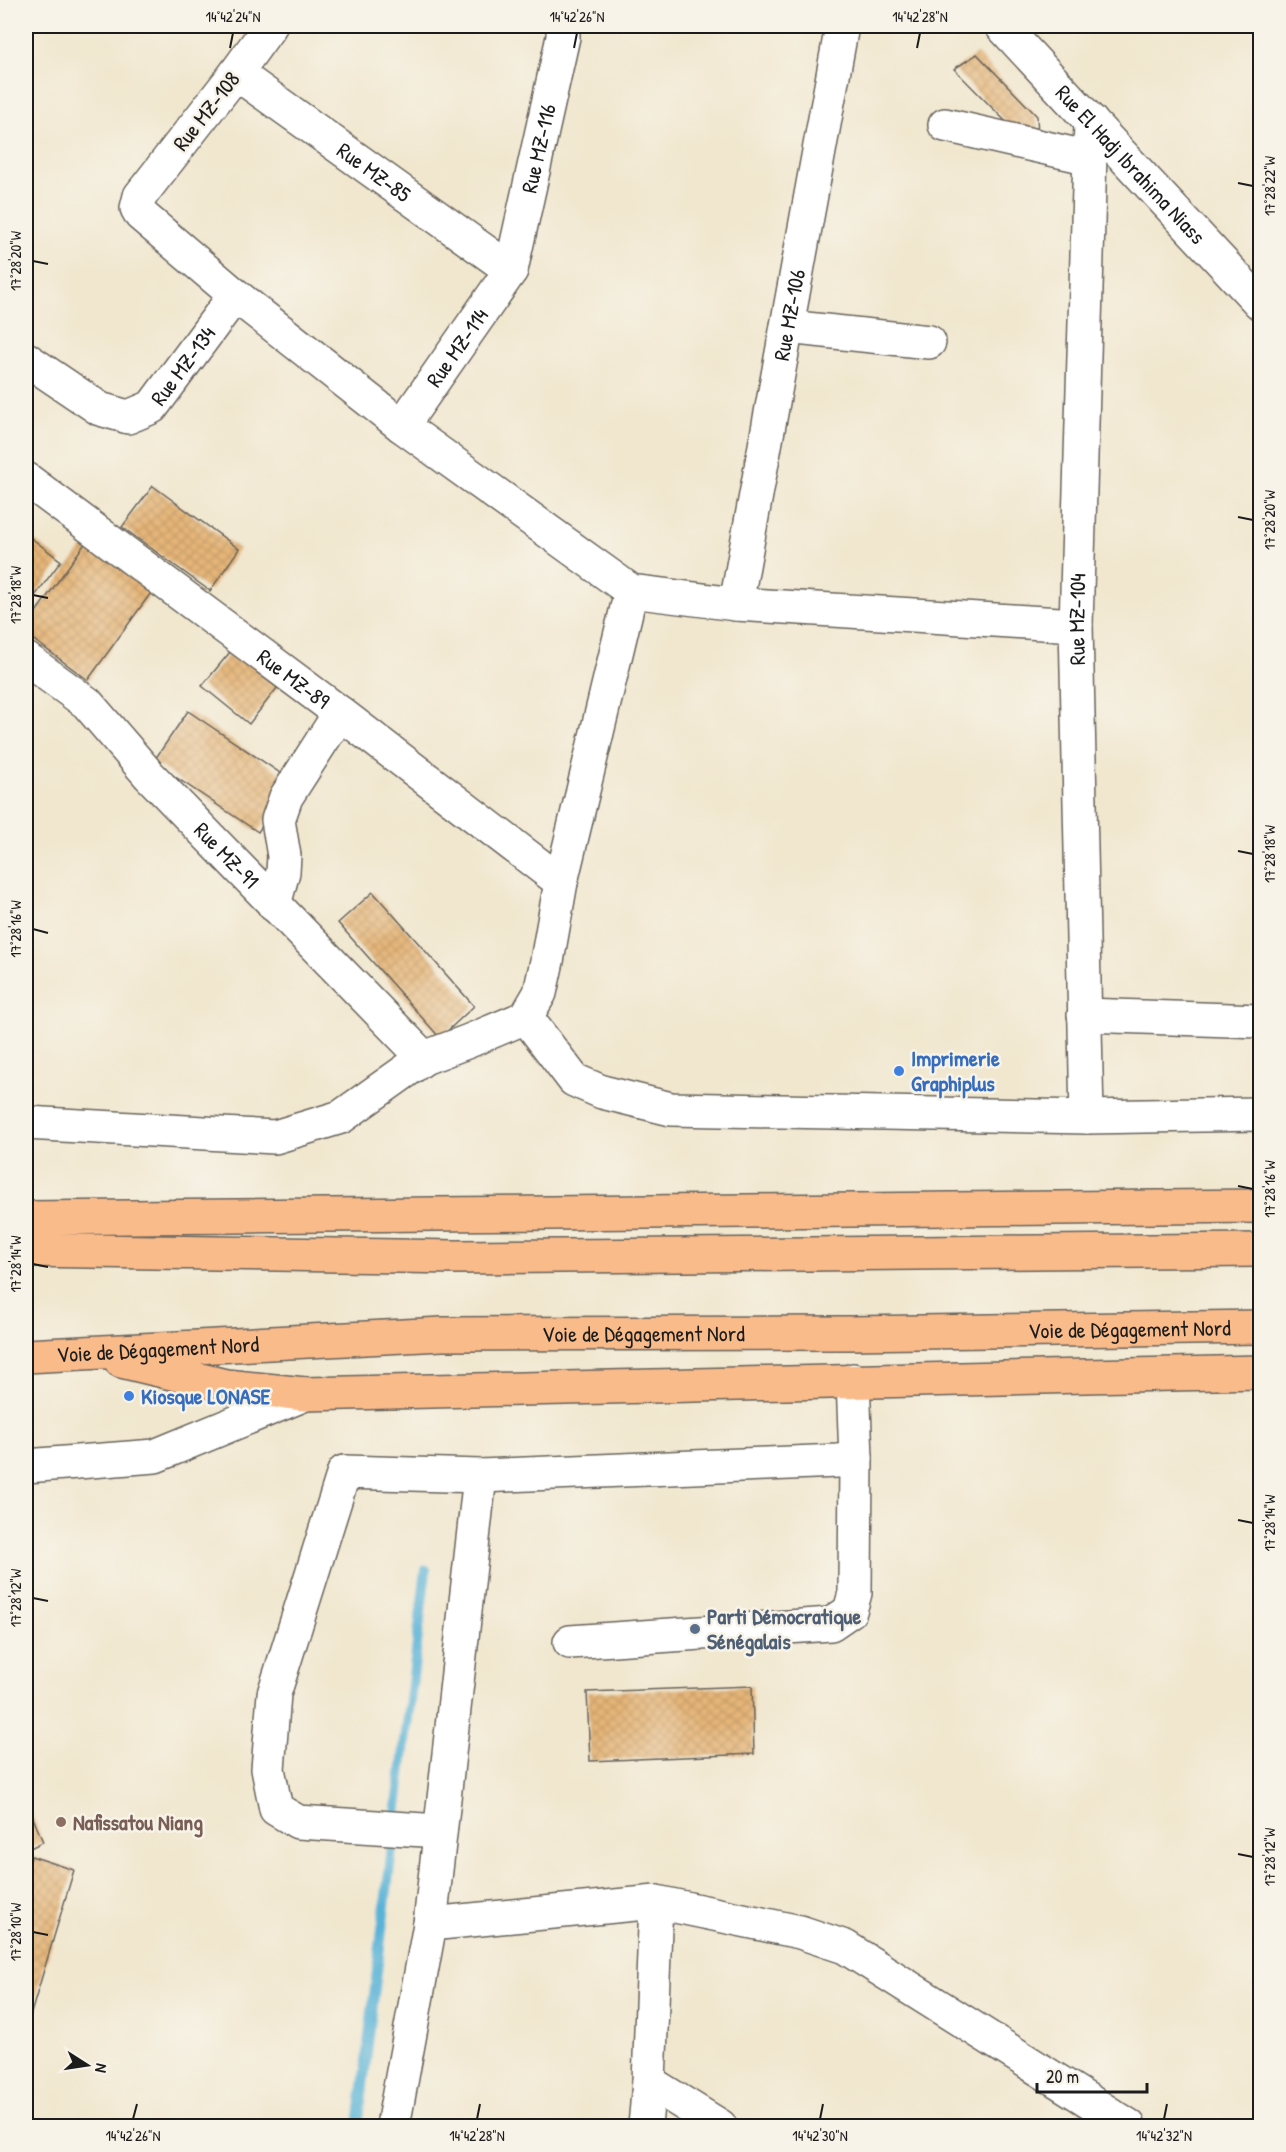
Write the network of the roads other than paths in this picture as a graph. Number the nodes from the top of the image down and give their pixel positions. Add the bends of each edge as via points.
1 (270, 26) edge
2 (563, 26) edge
3 (842, 26) edge
4 (1002, 26) edge
5 (236, 73) junction
6 (1091, 121) junction
7 (945, 124) dead end
8 (1090, 158) junction
9 (512, 270) junction
10 (235, 295) junction
11 (1260, 303) edge
12 (787, 327) junction
13 (929, 342) dead end
14 (26, 359) edge
15 (402, 426) junction
16 (26, 479) edge
17 (631, 591) junction
18 (736, 604) junction
19 (1076, 625) junction
20 (26, 659) edge
21 (340, 713) junction
22 (561, 882) junction
23 (274, 905) junction
24 (1084, 1015) junction
25 (526, 1017) junction
26 (1260, 1021) edge
27 (424, 1058) junction
28 (1260, 1114) edge
29 (1087, 1117) junction
30 (26, 1123) edge
31 (1260, 1206) edge
32 (26, 1218) edge
33 (26, 1250) edge
34 (1260, 1250) edge
35 (1260, 1327) edge
36 (87, 1353) junction
37 (26, 1356) edge
38 (1260, 1372) edge
39 (853, 1380) junction
40 (305, 1394) junction
41 (856, 1458) junction
42 (26, 1466) edge
43 (480, 1476) junction
44 (570, 1642) dead end
45 (428, 1830) junction
46 (656, 1902) junction
47 (430, 1924) junction
48 (649, 2082) junction
49 (393, 2127) edge
50 (645, 2127) edge
51 (720, 2127) edge
52 (1129, 2127) edge

1 - 5 street, Rue MZ-108
2 - 9 street, Rue MZ-116
3 - 12 street, Rue MZ-106
4 - 6 street, Rue El Hadj Ibrahima Niass
5 - 9 street, Rue MZ-85
5 - 10 street, Rue MZ-108 via 140,196 137,208
6 - 8 street, Rue MZ-104
6 - 11 street, Rue El Hadj Ibrahima Niass
7 - 8 street
8 - 19 street, Rue MZ-104
9 - 15 street, Rue MZ-114
10 - 14 street, Rue MZ-134 via 152,407 129,417 100,410
10 - 15 street
12 - 13 street
12 - 18 street, Rue MZ-106
15 - 17 street
16 - 21 street, Rue MZ-89
17 - 18 street
17 - 22 street
18 - 19 street
19 - 24 street, Rue MZ-104
20 - 23 street, Rue MZ-91 via 87,703 149,775
21 - 22 street, Rue MZ-89
21 - 23 street via 286,797 278,820 284,856
22 - 25 street via 540,993
23 - 27 street, Rue MZ-91
24 - 26 street
24 - 29 street, Rue MZ-104
25 - 27 street
25 - 29 street via 574,1080 602,1092 671,1108
27 - 30 street via 341,1117 275,1137
28 - 29 street
31 - 32 highway
33 - 34 highway via 456,1257
35 - 36 highway, Voie de Dégagement Nord via 442,1334
36 - 37 highway, Voie de Dégagement Nord
36 - 40 highway via 226,1386
38 - 39 highway
39 - 40 highway
39 - 41 street
40 - 42 street via 155,1456
41 - 43 street
41 - 44 street via 855,1593 850,1611 831,1624
43 - 45 street
43 - 45 street via 344,1472 274,1694 267,1769 276,1809 298,1822
45 - 47 street
46 - 47 street
46 - 48 street
46 - 52 street via 801,1932 845,1947
47 - 49 street
48 - 50 street
48 - 51 street

